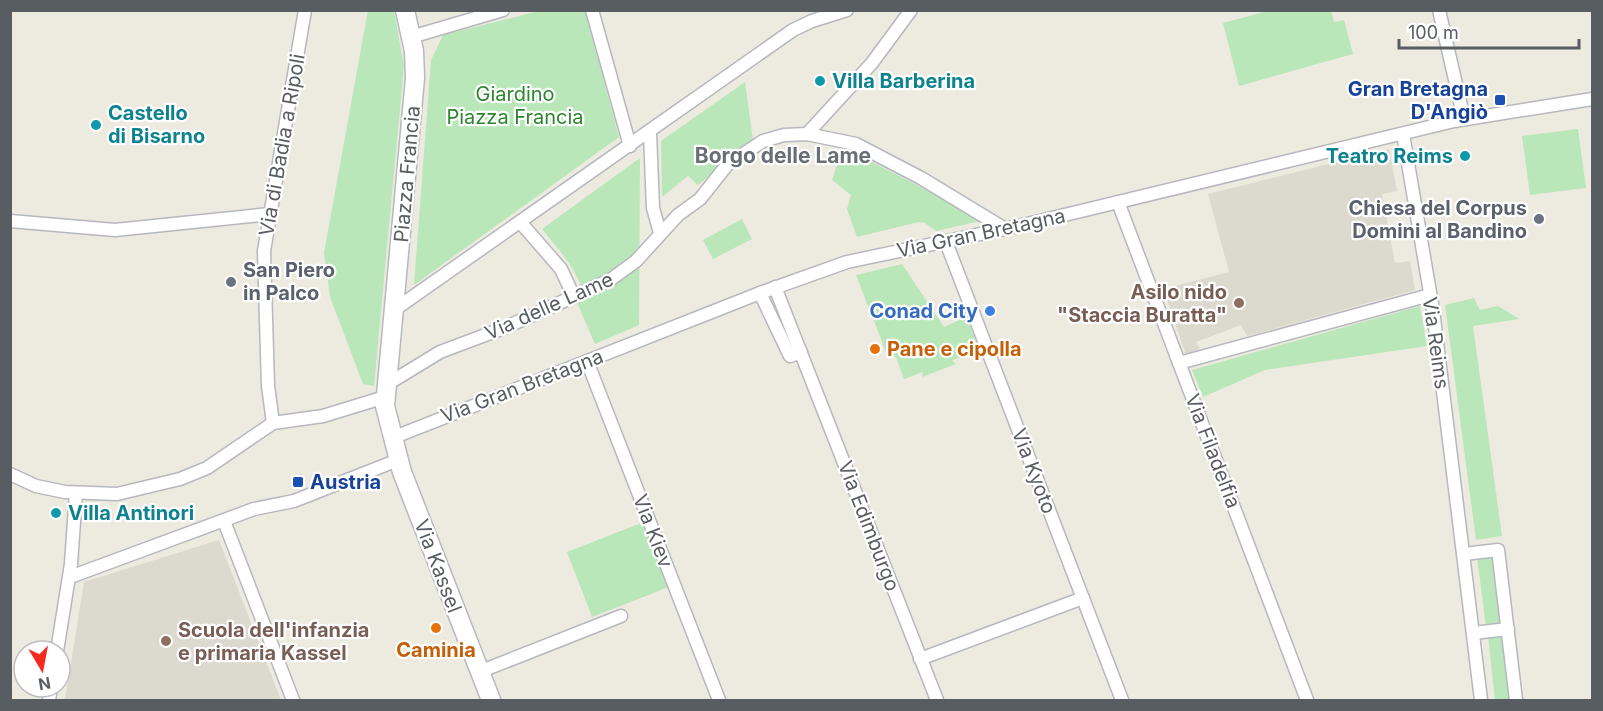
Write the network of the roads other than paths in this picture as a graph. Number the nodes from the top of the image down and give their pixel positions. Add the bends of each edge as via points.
1 (305, 10) edge
2 (405, 10) edge
3 (503, 10) edge
4 (592, 10) edge
5 (847, 10) edge
6 (911, 10) edge
7 (1439, 10) edge
8 (411, 37) junction
9 (1593, 99) edge
10 (1464, 119) junction
11 (650, 133) junction
12 (807, 134) junction
13 (1403, 134) junction
14 (630, 146) junction
15 (1118, 202) junction
16 (270, 214) junction
17 (10, 221) edge
18 (521, 223) junction
19 (1005, 229) junction
20 (660, 233) junction
21 (946, 242) junction
22 (775, 287) junction
23 (760, 293) junction
24 (1430, 295) junction
25 (574, 297) junction
26 (394, 310) junction
27 (801, 352) junction
28 (587, 361) junction
29 (1179, 363) junction
30 (386, 391) junction
31 (273, 423) junction
32 (392, 438) junction
33 (398, 460) junction
34 (10, 474) edge
35 (76, 493) junction
36 (224, 521) junction
37 (1464, 554) junction
38 (70, 577) junction
39 (1083, 598) junction
40 (621, 616) dead end
41 (1508, 629) junction
42 (1473, 633) junction
43 (59, 639) edge
44 (920, 659) junction
45 (480, 672) junction
46 (293, 700) edge
47 (491, 700) edge
48 (719, 700) edge
49 (937, 700) edge
50 (1122, 700) edge
51 (1307, 700) edge
52 (1481, 700) edge
53 (1516, 700) edge

1 - 16 street, Via di Badia a Ripoli
2 - 8 main road, Piazza Francia
3 - 8 street
4 - 14 street
5 - 11 street via 793,30
6 - 12 street via 872,63
7 - 10 street
8 - 26 main road, Piazza Francia via 415,78
9 - 10 street, Via Gran Bretagna
10 - 13 street, Via Gran Bretagna
11 - 14 street
11 - 20 street via 653,208
12 - 19 street, Via delle Lame via 856,144
12 - 20 street, Via delle Lame via 774,138 749,149 727,165 700,199
13 - 15 street, Via Gran Bretagna
13 - 24 street, Via Reims
14 - 18 street
15 - 19 street, Via Gran Bretagna
15 - 29 street, Via Filadelfia
16 - 17 street via 115,230
16 - 31 street, Via di Badia a Ripoli via 264,252 268,386
18 - 25 street via 554,260
18 - 26 street
19 - 21 street, Via Gran Bretagna
20 - 25 street, Via delle Lame via 629,267
21 - 22 street, Via Gran Bretagna via 846,262
21 - 39 street, Via Kyoto
22 - 23 street, Via Gran Bretagna
22 - 27 street, Via Edimburgo
23 - 27 street via 790,356
23 - 28 street, Via Gran Bretagna
24 - 29 street
24 - 37 street, Via Reims
25 - 30 street, Via delle Lame via 440,352
26 - 30 main road, Piazza Francia
27 - 44 street, Via Edimburgo
28 - 32 street, Via Gran Bretagna
28 - 48 street, Via Kiev
29 - 51 street, Via Filadelfia
30 - 31 street, Via delle Lame via 323,416
30 - 32 main road, Via Kassel
31 - 35 street, Via delle Lame via 207,468 180,479 117,494
32 - 33 main road, Via Kassel
33 - 36 street via 294,501
33 - 45 main road, Via Kassel
34 - 35 street, Via delle Lame via 36,486
35 - 38 street
36 - 38 street
36 - 46 street
37 - 41 street via 1498,550
37 - 42 street, Via Reims
38 - 43 street
39 - 44 street
39 - 50 street, Via Kyoto
40 - 45 street
41 - 42 street
41 - 53 street
42 - 52 street, Via Reims
44 - 49 street, Via Edimburgo
45 - 47 main road, Via Kassel

